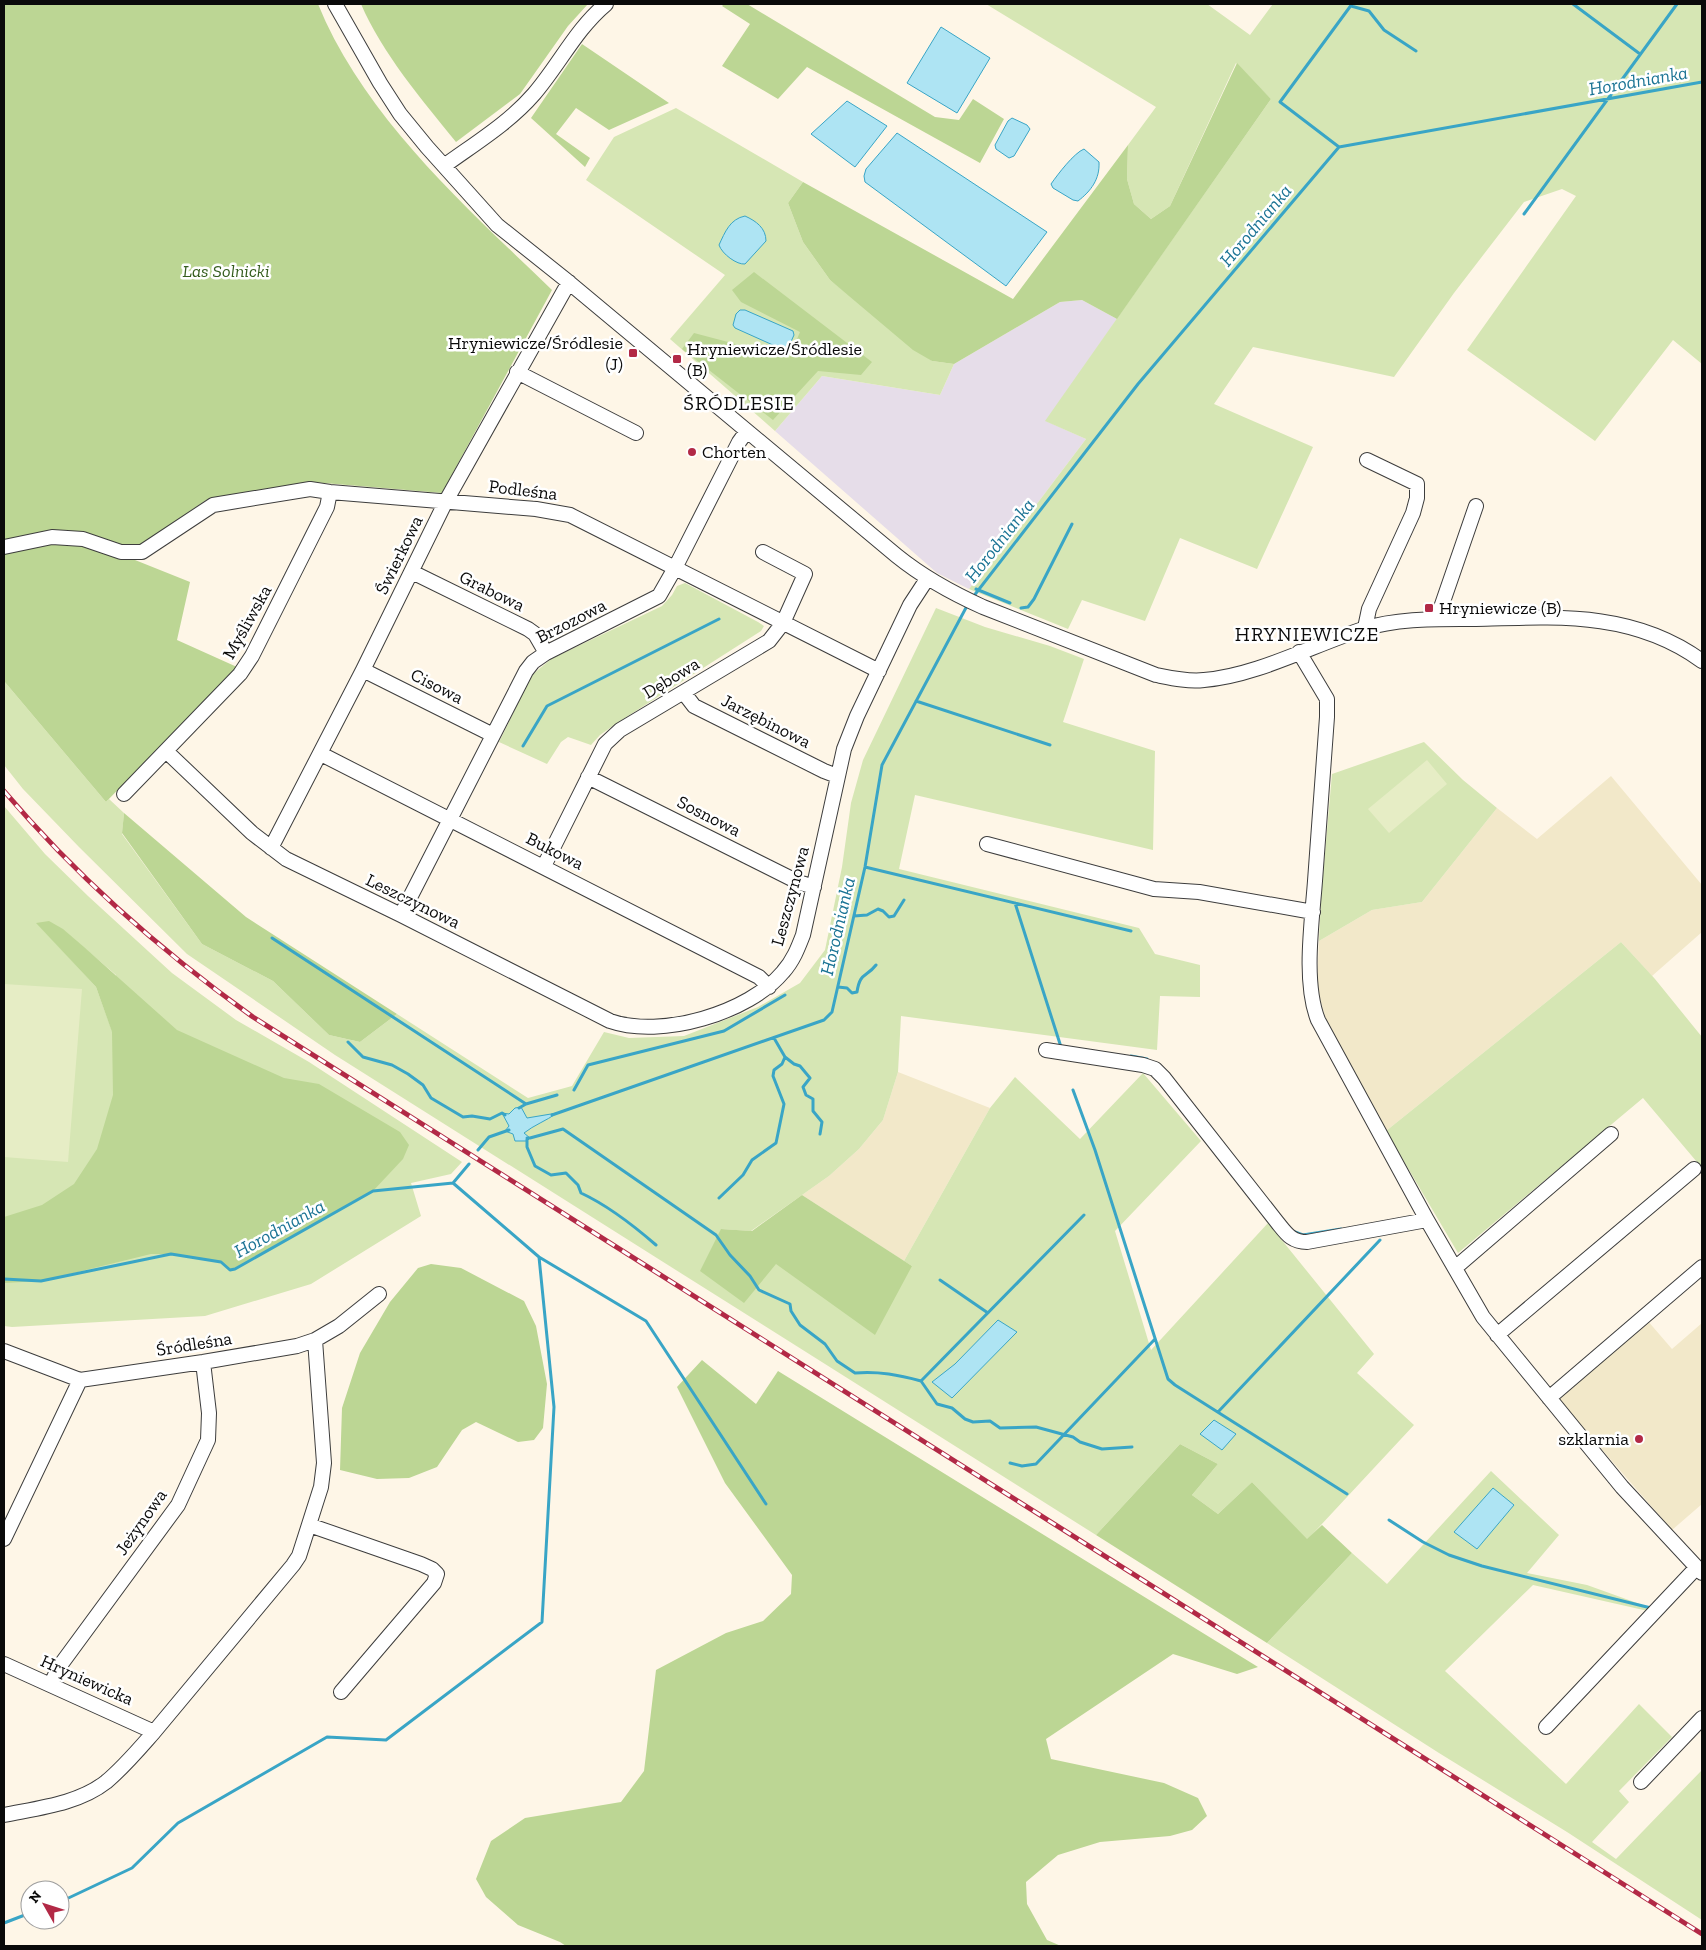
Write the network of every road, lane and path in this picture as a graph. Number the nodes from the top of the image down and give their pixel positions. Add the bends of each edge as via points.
1 (335, 4) edge
2 (606, 4) edge
3 (444, 166) junction
4 (569, 282) junction
5 (517, 372) junction
6 (747, 431) junction
7 (636, 433) dead end
8 (1366, 460) dead end
9 (330, 492) junction
10 (446, 501) junction
11 (1476, 506) dead end
12 (4, 547) edge
13 (763, 552) dead end
14 (675, 568) junction
15 (412, 572) junction
16 (927, 579) junction
17 (1437, 619) junction
18 (783, 623) junction
19 (1365, 628) junction
20 (1299, 652) junction
21 (546, 653) junction
22 (1702, 661) edge
23 (363, 670) junction
24 (878, 671) junction
25 (684, 693) junction
26 (493, 735) junction
27 (166, 751) junction
28 (321, 754) junction
29 (837, 776) junction
30 (588, 777) junction
31 (124, 794) dead end
32 (450, 819) junction
33 (987, 844) dead end
34 (271, 848) junction
35 (544, 866) junction
36 (814, 887) junction
37 (1313, 912) junction
38 (401, 915) junction
39 (769, 987) junction
40 (1046, 1050) dead end
41 (1611, 1134) dead end
42 (1694, 1169) dead end
43 (1428, 1220) junction
44 (1702, 1267) edge
45 (1455, 1268) junction
46 (379, 1294) dead end
47 (1497, 1334) junction
48 (315, 1340) junction
49 (4, 1351) edge
50 (204, 1362) junction
51 (80, 1380) junction
52 (1549, 1398) junction
53 (309, 1525) junction
54 (4, 1539) edge
55 (1701, 1571) edge
56 (4, 1664) edge
57 (51, 1684) junction
58 (341, 1692) dead end
59 (1702, 1718) edge
60 (1546, 1728) dead end
61 (154, 1732) junction
62 (1641, 1782) dead end
63 (4, 1815) edge

1 - 3 street via 400,114
2 - 3 street via 585,24 548,77 512,116
3 - 4 street via 505,232
4 - 5 street, Świerkowa
4 - 6 street
5 - 7 street
5 - 10 street, Świerkowa
6 - 14 street, Brzozowa
6 - 16 street
8 - 19 street via 1418,484 1414,513 1369,609
9 - 10 street, Podleśna
9 - 12 street, Podleśna via 310,489 213,505 142,552 121,552 82,539 52,537
9 - 27 street, Myśliwska via 327,508 252,656 240,674
10 - 14 street, Podleśna via 570,515
10 - 15 street, Świerkowa
11 - 17 street
13 - 18 street, Dębowa via 805,574
14 - 18 street, Podleśna
14 - 21 street, Brzozowa via 659,596 651,602
15 - 21 street, Grabowa via 528,629 535,634
15 - 23 street, Świerkowa
16 - 20 street via 983,607 1156,675 1202,681 1232,677
16 - 24 street, Leszczynowa via 910,605
17 - 19 street
17 - 22 street via 1574,618 1604,622 1652,634
18 - 24 street, Podleśna
18 - 25 street, Dębowa via 769,641
19 - 20 street
20 - 37 street via 1326,699 1327,717
21 - 26 street, Brzozowa via 526,671
23 - 26 street, Cisowa
23 - 28 street, Świerkowa
24 - 29 street, Leszczynowa via 844,749
25 - 29 street, Jarzębinowa via 694,706
25 - 30 street, Dębowa via 620,730 604,744
26 - 32 street, Brzozowa
27 - 31 street, Myśliwska
27 - 34 street
28 - 32 street, Bukowa
28 - 34 street, Świerkowa
29 - 36 street, Leszczynowa
30 - 35 street, Dębowa
30 - 36 street, Sosnowa via 798,882
32 - 35 street, Bukowa
32 - 38 street, Brzozowa
33 - 37 street via 1154,889 1199,892
34 - 38 street, Leszczynowa via 286,860
35 - 39 street, Bukowa via 759,977
36 - 39 street, Leszczynowa via 795,955
37 - 43 street via 1312,1006
38 - 39 street, Leszczynowa via 619,1025 667,1027 688,1022 733,1008
40 - 43 street via 1154,1069 1276,1222 1298,1242
41 - 45 street
42 - 47 street
43 - 45 street
44 - 52 street
45 - 47 street via 1483,1317
46 - 48 street, Śródleśna
47 - 52 street
48 - 50 street, Śródleśna
48 - 53 street via 324,1463 321,1487
49 - 51 street, Śródleśna
50 - 51 street, Śródleśna
50 - 57 street, Jeżynowa via 208,1440 178,1505 59,1667
51 - 54 street
52 - 55 street via 1622,1487
53 - 58 street via 421,1564 437,1574 434,1583
53 - 61 street via 293,1565
55 - 60 street
56 - 57 street, Hryniewicka
57 - 61 street, Hryniewicka
59 - 62 street
61 - 63 street via 105,1783 56,1805

